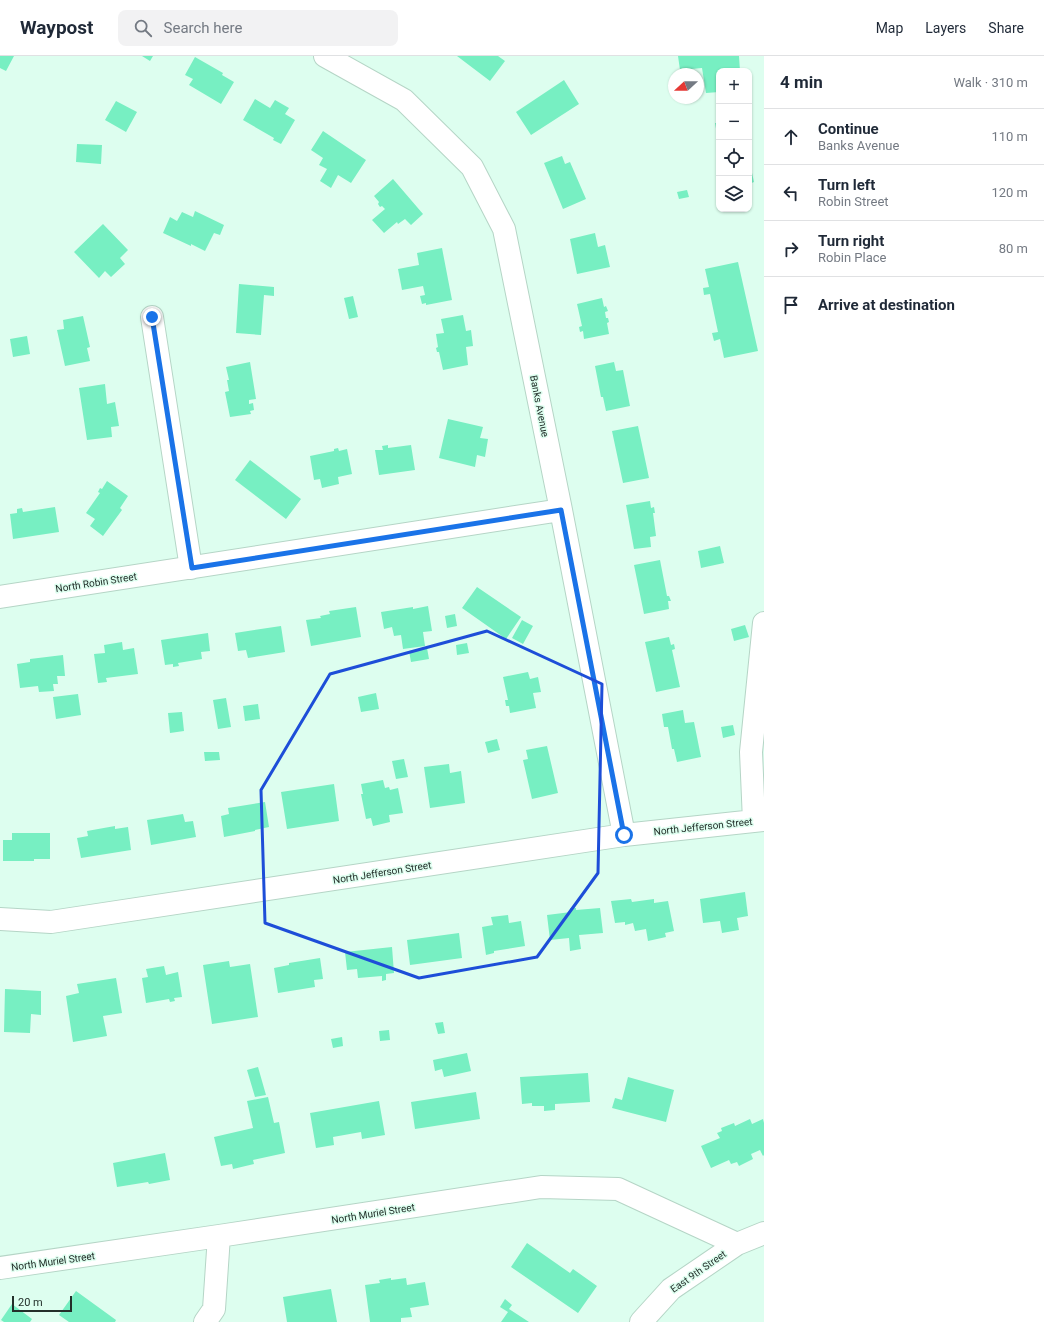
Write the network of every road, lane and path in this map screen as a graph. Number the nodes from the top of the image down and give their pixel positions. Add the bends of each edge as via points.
1 (325, 56) edge
2 (152, 317) dead end
3 (561, 510) junction
4 (192, 568) junction
5 (0, 597) edge
6 (764, 623) edge
7 (759, 820) edge
8 (624, 835) junction
9 (0, 919) edge
10 (764, 1233) edge
11 (219, 1236) junction
12 (737, 1244) junction
13 (0, 1268) edge
14 (205, 1322) edge
15 (641, 1322) edge

1 - 3 street, Banks Avenue via 404,100 472,167 504,229
2 - 4 street
3 - 4 street, North Robin Street
3 - 8 street, Banks Avenue
4 - 5 street, North Robin Street
6 - 7 street via 751,752
7 - 8 street, North Jefferson Street
8 - 9 street, North Jefferson Street via 52,922
10 - 12 street, East 9th Street
11 - 12 street, North Muriel Street via 541,1187 618,1189
11 - 13 street, North Muriel Street
11 - 14 street via 214,1309
12 - 15 street, East 9th Street via 671,1289

